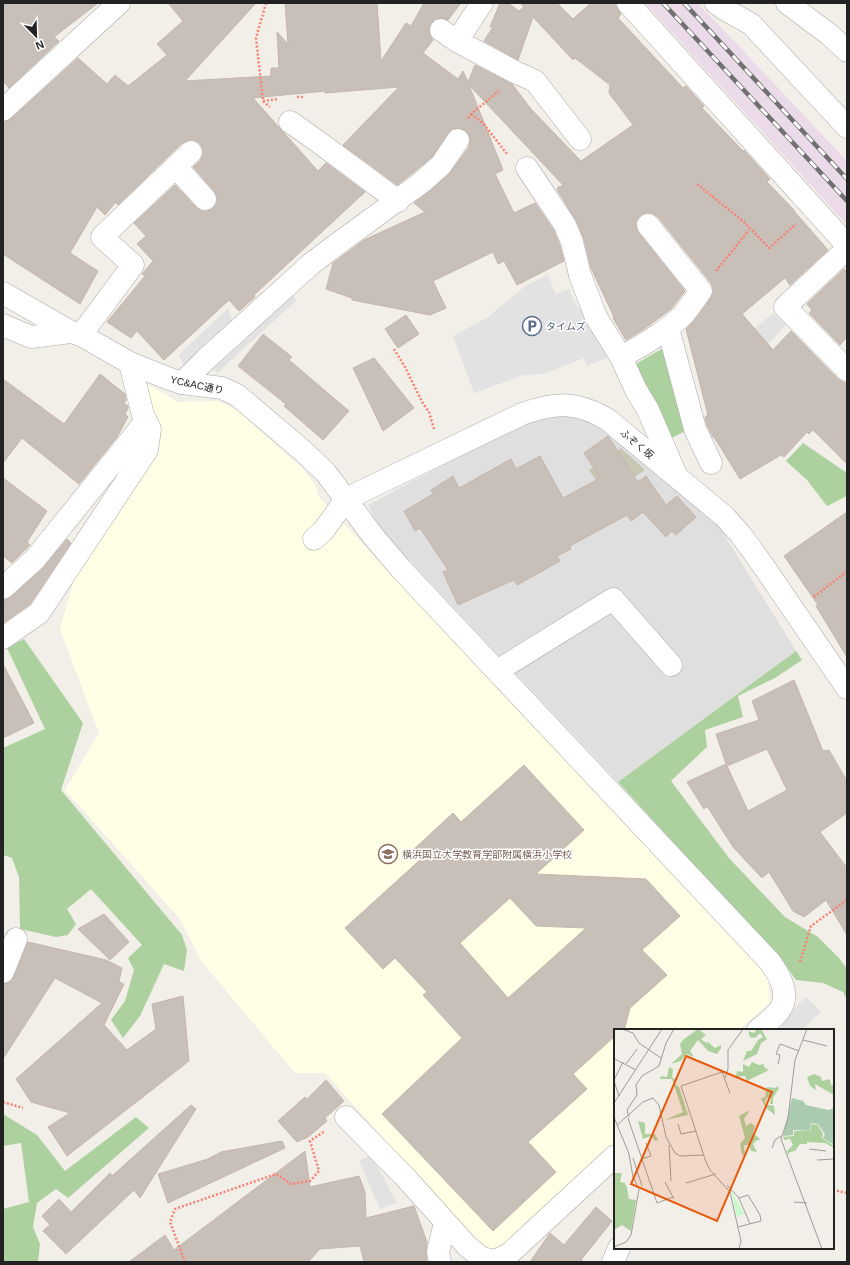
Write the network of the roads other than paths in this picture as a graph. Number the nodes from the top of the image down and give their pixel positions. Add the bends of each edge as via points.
1 (119, 3) edge
2 (482, 3) edge
3 (628, 3) edge
4 (716, 3) edge
5 (787, 3) edge
6 (847, 51) edge
7 (3, 110) edge
8 (290, 122) road end
9 (847, 127) edge
10 (580, 138) dead end
11 (458, 140) road end
12 (191, 152) dead end
13 (176, 167) junction
14 (527, 168) road end
15 (206, 199) dead end
16 (398, 201) junction
17 (648, 225) dead end
18 (847, 245) edge
19 (847, 249) edge
20 (3, 293) edge
21 (3, 325) edge
22 (668, 328) junction
23 (76, 334) junction
24 (621, 357) junction
25 (130, 363) junction
26 (847, 370) edge
27 (182, 383) junction
28 (146, 421) junction
29 (711, 463) dead end
30 (677, 477) junction
31 (346, 499) junction
32 (314, 539) dead end
33 (3, 588) edge
34 (3, 638) edge
35 (671, 665) dead end
36 (497, 671) junction
37 (847, 688) edge
38 (16, 939) dead end
39 (3, 972) edge
40 (759, 1029) edge
41 (346, 1117) road end
42 (614, 1157) edge
43 (445, 1222) junction
44 (620, 1249) edge
45 (440, 1262) edge
46 (613, 1262) edge

1 - 7 street
2 - 10 street via 449,36 535,81
3 - 18 street
4 - 9 street via 751,24
5 - 6 street
8 - 16 street
11 - 16 street via 442,165
12 - 13 street
13 - 15 street
13 - 23 street via 102,237 133,265
14 - 24 street via 565,225 596,316
16 - 27 street via 311,264
17 - 22 street via 701,291
19 - 26 street via 785,307
20 - 23 street, YC&AC通り
21 - 23 street via 31,337
22 - 24 street
22 - 29 street via 695,429
23 - 25 street, YC&AC通り
24 - 30 street via 648,410
25 - 27 street, YC&AC通り
25 - 28 street
27 - 31 street, YC&AC通り via 222,388 237,395 303,451 326,473
28 - 33 street via 35,559
28 - 34 street via 150,430 146,450 48,600 39,613
30 - 31 street, ふぞく坂 via 608,420 593,411 576,406 557,405 541,407 522,414
30 - 37 street, ふぞく坂 via 724,516 741,535
31 - 32 street via 324,530
31 - 36 street, YC&AC通り via 387,553
35 - 36 street via 613,599
36 - 40 street, YC&AC通り via 770,962 778,973 785,991 784,998 780,1011
38 - 39 street
41 - 43 street
42 - 43 street via 509,1254 495,1261 482,1258
43 - 45 street via 438,1252
44 - 46 street

